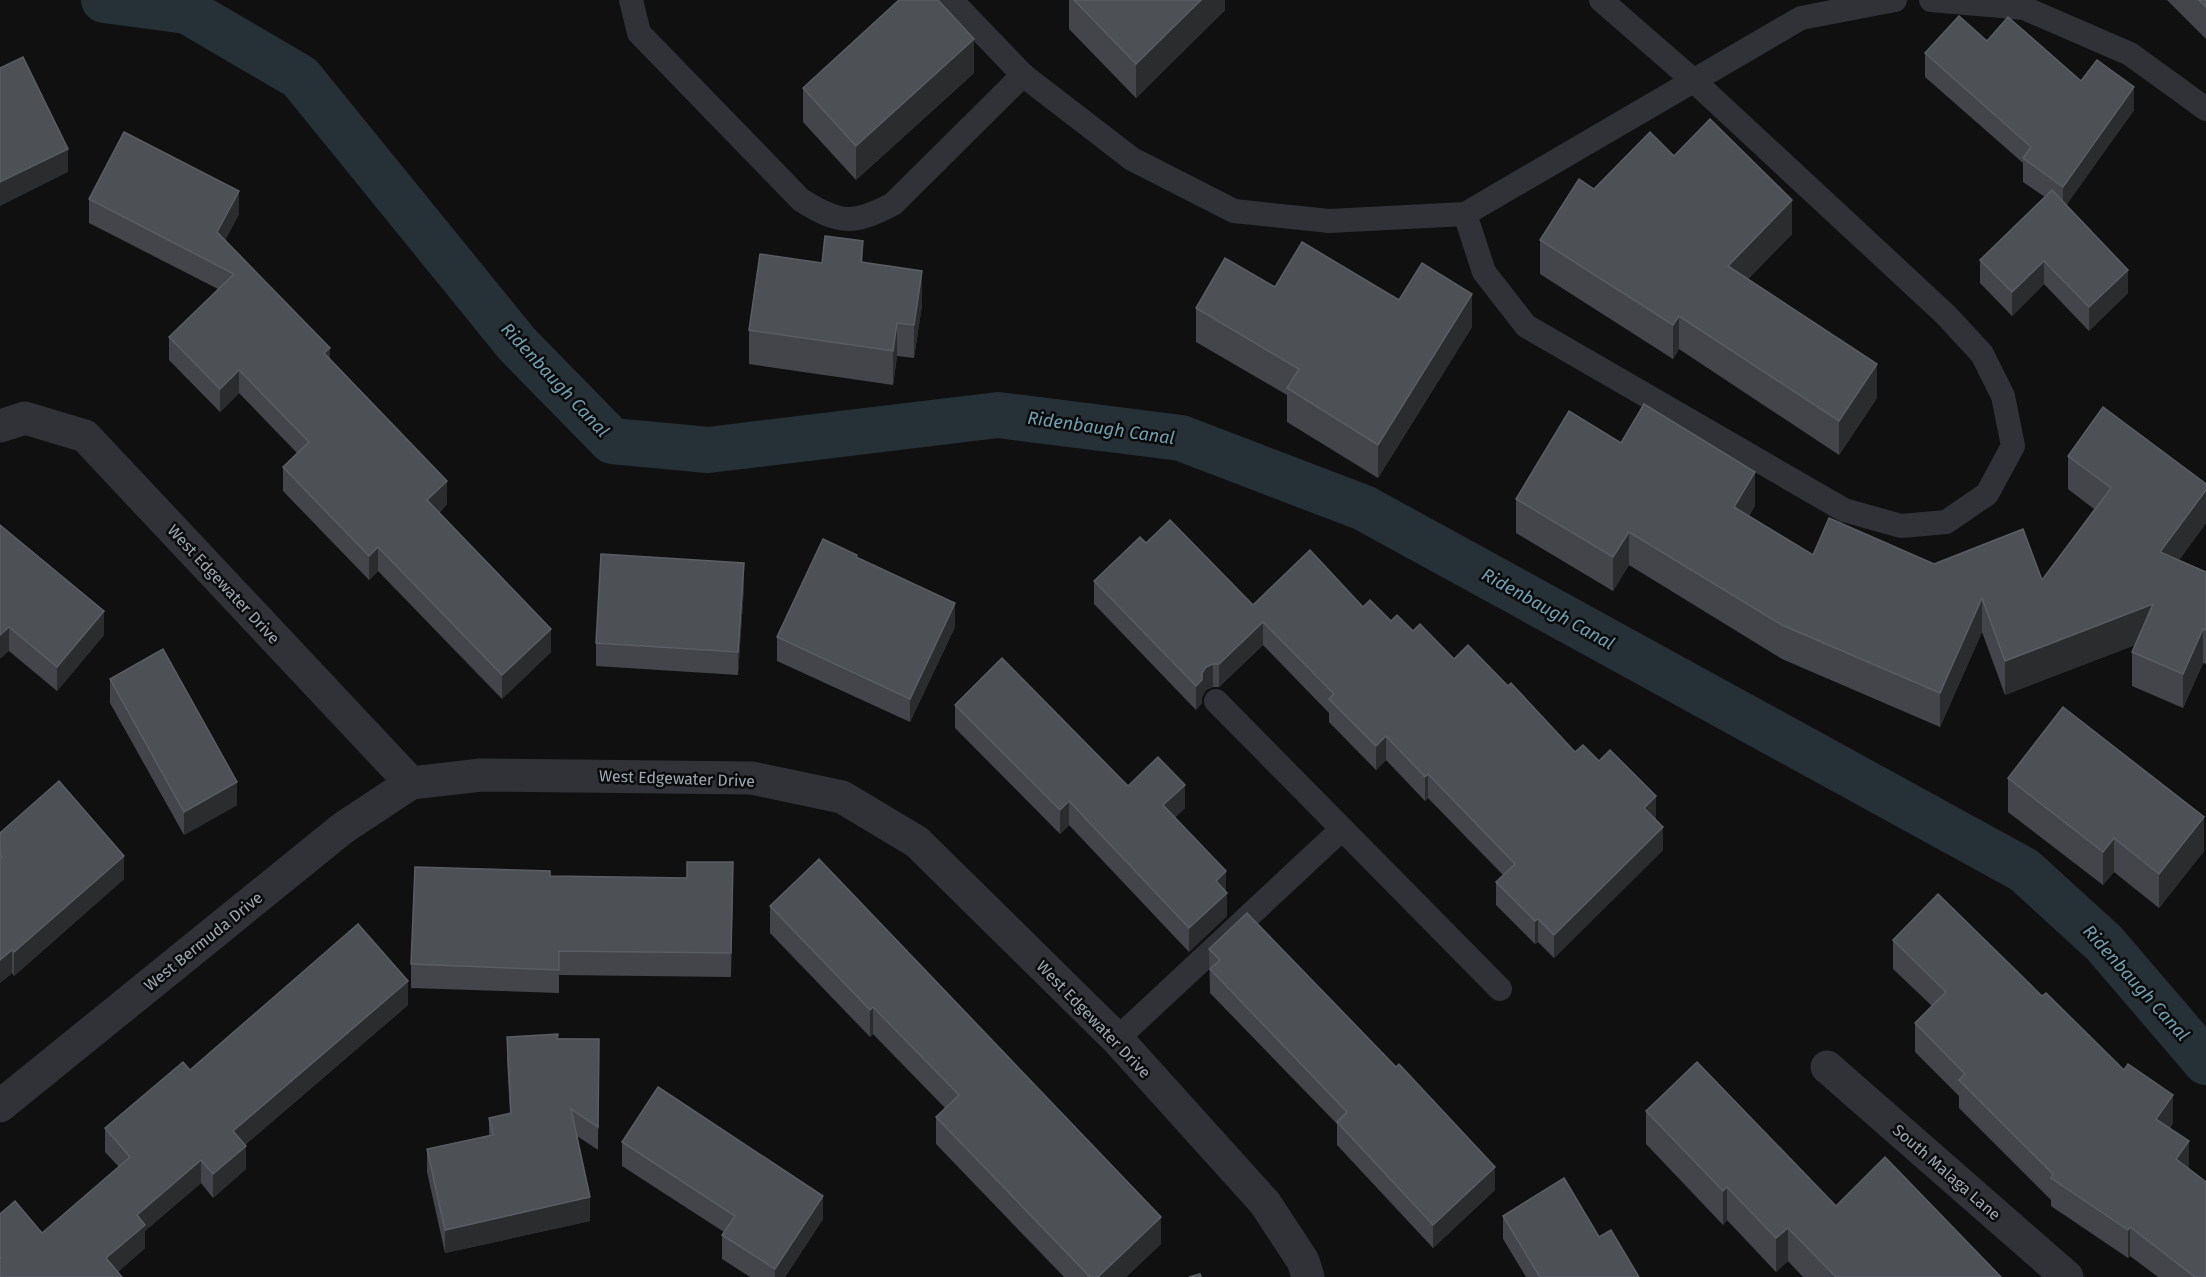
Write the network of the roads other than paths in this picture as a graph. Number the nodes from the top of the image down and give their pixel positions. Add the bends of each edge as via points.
1 (631, 0) edge
2 (951, 0) edge
3 (1602, 0) edge
4 (1895, 0) edge
5 (1931, 0) edge
6 (2024, 4) edge
7 (1023, 75) junction
8 (1694, 81) junction
9 (2206, 109) edge
10 (1465, 214) junction
11 (12, 422) edge
12 (1216, 701) dead end
13 (411, 783) junction
14 (1342, 829) junction
15 (1500, 989) dead end
16 (1117, 1039) junction
17 (1827, 1067) dead end
18 (0, 1106) edge
19 (1308, 1277) edge
20 (2067, 1277) edge

1 - 7 lane via 639,33 801,200 833,217 849,220 872,216 893,204
2 - 7 lane
3 - 8 lane
4 - 8 lane via 1801,18
5 - 6 lane
6 - 9 lane via 2130,54
7 - 10 lane via 1132,159 1234,211 1329,221
8 - 10 lane
8 - 10 lane via 1946,315 1982,354 2003,396 2013,446 1987,494 1946,522 1901,526 1844,510 1526,326 1484,272
11 - 13 street, West Edgewater Drive via 85,435
12 - 14 lane
13 - 16 street, West Edgewater Drive via 481,775 752,778 842,797 917,842
13 - 18 street, West Bermuda Drive via 343,828
14 - 15 lane
14 - 16 lane
16 - 19 street, West Edgewater Drive via 1265,1203 1303,1261
17 - 20 street, South Malaga Lane

